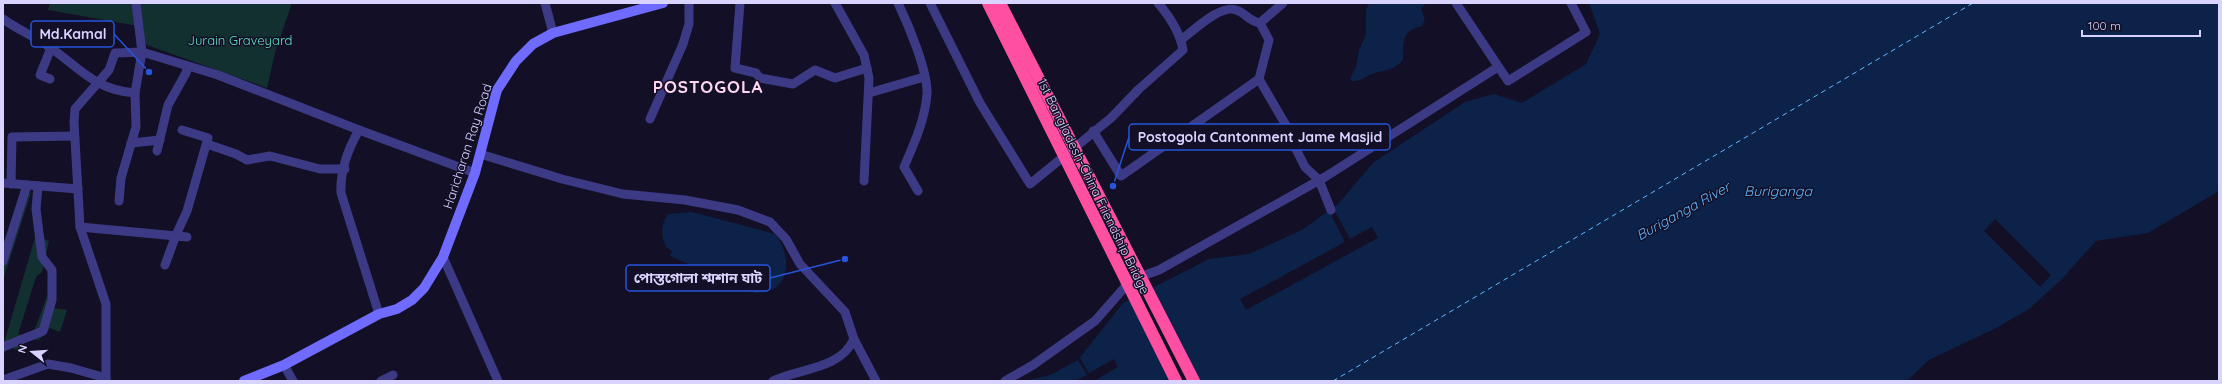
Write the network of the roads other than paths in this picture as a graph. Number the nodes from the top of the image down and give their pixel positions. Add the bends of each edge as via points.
1 (136, 3) edge
2 (545, 3) edge
3 (663, 3) edge
4 (689, 3) edge
5 (740, 3) edge
6 (835, 3) edge
7 (898, 3) edge
8 (930, 3) edge
9 (988, 3) edge
10 (1000, 3) edge
11 (1158, 3) edge
12 (1283, 3) edge
13 (1456, 3) edge
14 (1571, 3) edge
15 (644, 5) edge
16 (3, 19) edge
17 (1260, 23) junction
18 (552, 33) junction
19 (1181, 40) junction
20 (51, 48) junction
21 (142, 52) junction
22 (188, 66) junction
23 (1498, 67) junction
24 (867, 68) junction
25 (924, 77) junction
26 (50, 79) dead end
27 (1259, 79) junction
28 (98, 84) junction
29 (135, 93) junction
30 (869, 93) junction
31 (650, 119) dead end
32 (182, 130) dead end
33 (359, 130) junction
34 (1094, 132) junction
35 (74, 136) junction
36 (160, 140) junction
37 (131, 143) junction
38 (207, 144) junction
39 (156, 151) dead end
40 (480, 154) junction
41 (345, 169) junction
42 (475, 172) junction
43 (1319, 180) junction
44 (864, 181) dead end
45 (7, 183) edge
46 (27, 185) junction
47 (38, 186) junction
48 (78, 189) junction
49 (918, 191) dead end
50 (119, 201) dead end
51 (1331, 210) dead end
52 (80, 227) junction
53 (176, 235) junction
54 (187, 237) dead end
55 (443, 257) junction
56 (3, 261) edge
57 (166, 265) dead end
58 (379, 314) junction
59 (854, 339) junction
60 (3, 347) edge
61 (284, 365) junction
62 (394, 375) dead end
63 (3, 380) edge
64 (106, 380) edge
65 (247, 381) edge
66 (293, 381) edge
67 (381, 381) edge
68 (498, 381) edge
69 (773, 381) edge
70 (876, 381) edge
71 (1005, 381) edge
72 (1176, 381) edge
73 (1194, 381) edge

1 - 21 street
2 - 18 street
3 - 15 main road, Haricharan Ray Road
4 - 31 street via 688,24 683,44
5 - 24 street via 735,68 756,72 760,78 794,84 815,70 835,78
6 - 24 street via 864,55
7 - 25 street
8 - 34 street via 980,103 1030,184
9 - 72 highway, 1st Bangladesh-China Friendship Bridge, bridge
10 - 73 highway, 1st Bangladesh-China Friendship Bridge, bridge
11 - 19 street via 1169,16
12 - 17 street
13 - 23 street
14 - 23 street via 1586,32 1508,81
15 - 18 main road, Haricharan Ray Road
16 - 20 street
17 - 19 street via 1251,21 1235,9 1223,9
17 - 27 street via 1269,40
18 - 40 main road, Haricharan Ray Road via 533,44 504,77 497,90
19 - 34 street via 1183,50
20 - 26 street via 40,75
20 - 28 street
21 - 22 street
21 - 28 street via 115,53 109,70
21 - 29 street
22 - 33 street via 239,82
22 - 36 street via 168,105
23 - 43 street
24 - 30 street
25 - 30 street
25 - 49 street via 927,93 924,113 904,167
27 - 34 street via 1121,176
27 - 43 street via 1291,134 1305,167
28 - 29 street via 113,90
28 - 35 street via 75,109
29 - 37 street via 136,127
30 - 44 street
32 - 38 street via 208,138
33 - 41 street via 349,147
33 - 42 street
35 - 45 street via 12,137
35 - 48 street
36 - 37 street
36 - 39 street
37 - 50 street via 121,178
38 - 41 street via 247,160 270,156 320,169
38 - 53 street via 187,211
40 - 42 main road, Haricharan Ray Road
40 - 59 street via 623,194 685,200 738,210 770,222 786,240 800,264 844,312
41 - 58 street via 340,176 341,193
42 - 55 main road, Haricharan Ray Road
43 - 51 street
43 - 71 street via 1159,270 1131,280 1095,321 1033,365
45 - 46 street
46 - 47 street
46 - 56 street
47 - 48 street
47 - 60 street via 36,209 42,257 52,270 52,300 44,331
48 - 52 street
52 - 53 street
52 - 64 street via 106,304
53 - 54 street
53 - 57 street
55 - 58 main road, Haricharan Ray Road via 424,288 412,300 397,309
55 - 68 street
58 - 61 main road, Haricharan Ray Road
59 - 69 street via 850,348 834,361
59 - 70 street
61 - 65 main road, Haricharan Ray Road
61 - 66 street
62 - 67 street
63 - 64 street via 48,364 71,368

